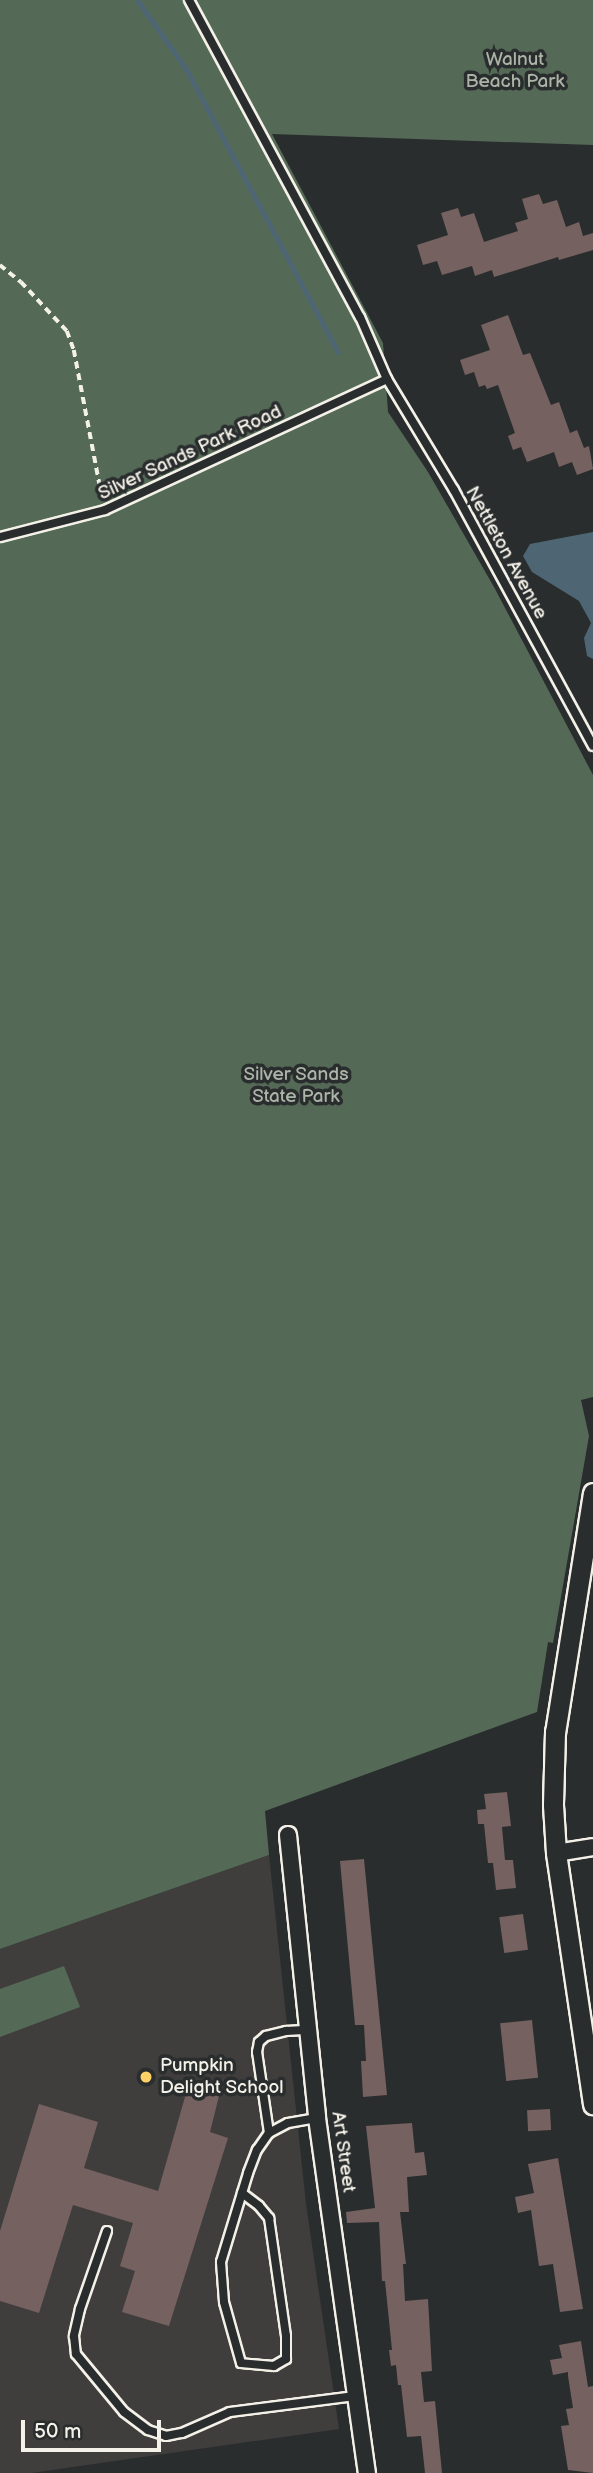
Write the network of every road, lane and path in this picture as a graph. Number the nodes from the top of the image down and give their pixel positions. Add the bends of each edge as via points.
1 (189, 0) edge
2 (0, 265) edge
3 (387, 379) junction
4 (105, 510) junction
5 (0, 537) edge
6 (593, 746) edge
7 (593, 1493) edge
8 (288, 1835) dead end
9 (593, 1847) edge
10 (556, 1853) junction
11 (308, 2030) junction
12 (593, 2104) edge
13 (317, 2118) junction
14 (269, 2133) junction
15 (242, 2193) junction
16 (107, 2231) dead end
17 (355, 2396) junction
18 (367, 2473) edge

1 - 3 lane, Nettleton Avenue via 360,317
2 - 4 path via 67,331
3 - 4 lane, Silver Sands Park Road
3 - 6 lane, Nettleton Avenue via 454,490
4 - 5 lane, Silver Sands Park Road
7 - 10 street via 555,1732
8 - 11 street, Art Street
9 - 10 street
10 - 12 street
11 - 13 street, Art Street
11 - 14 lane via 286,2031 259,2042
13 - 14 lane via 288,2123
13 - 17 street, Art Street
14 - 15 lane via 257,2150
15 - 15 lane via 221,2262 224,2302 241,2363 274,2366 286,2359 286,2336 269,2218
16 - 17 lane via 80,2309 74,2336 76,2354 124,2412 148,2430 166,2436 230,2412
17 - 18 street, Art Street

